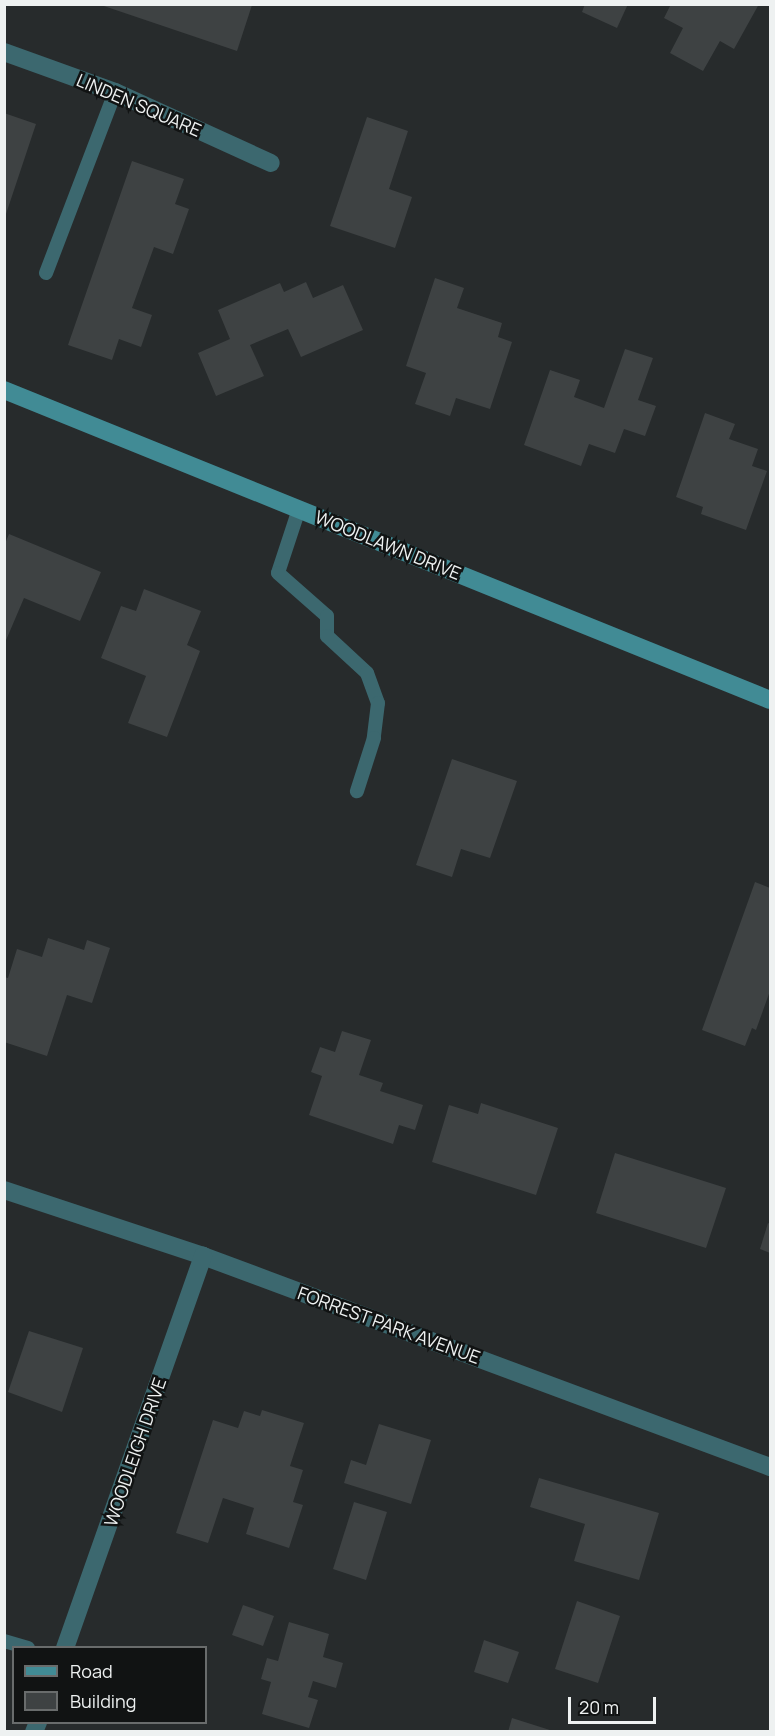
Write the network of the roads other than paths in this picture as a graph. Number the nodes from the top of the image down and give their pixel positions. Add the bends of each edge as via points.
1 (4, 52) edge
2 (115, 92) junction
3 (271, 163) dead end
4 (46, 273) dead end
5 (4, 390) edge
6 (299, 509) junction
7 (771, 700) edge
8 (357, 791) dead end
9 (4, 1190) edge
10 (203, 1256) junction
11 (771, 1467) edge
12 (4, 1641) edge
13 (24, 1646) edge
14 (65, 1646) edge

1 - 2 street, LINDEN SQUARE
2 - 3 street, LINDEN SQUARE
2 - 4 lane
5 - 6 main road, WOODLAWN DRIVE
6 - 7 main road, WOODLAWN DRIVE
6 - 8 lane via 278,573 327,616 327,636 367,673 378,703 376,728
9 - 10 street, FORREST PARK AVENUE
10 - 11 street, FORREST PARK AVENUE
10 - 14 street, WOODLEIGH DRIVE
12 - 13 lane

